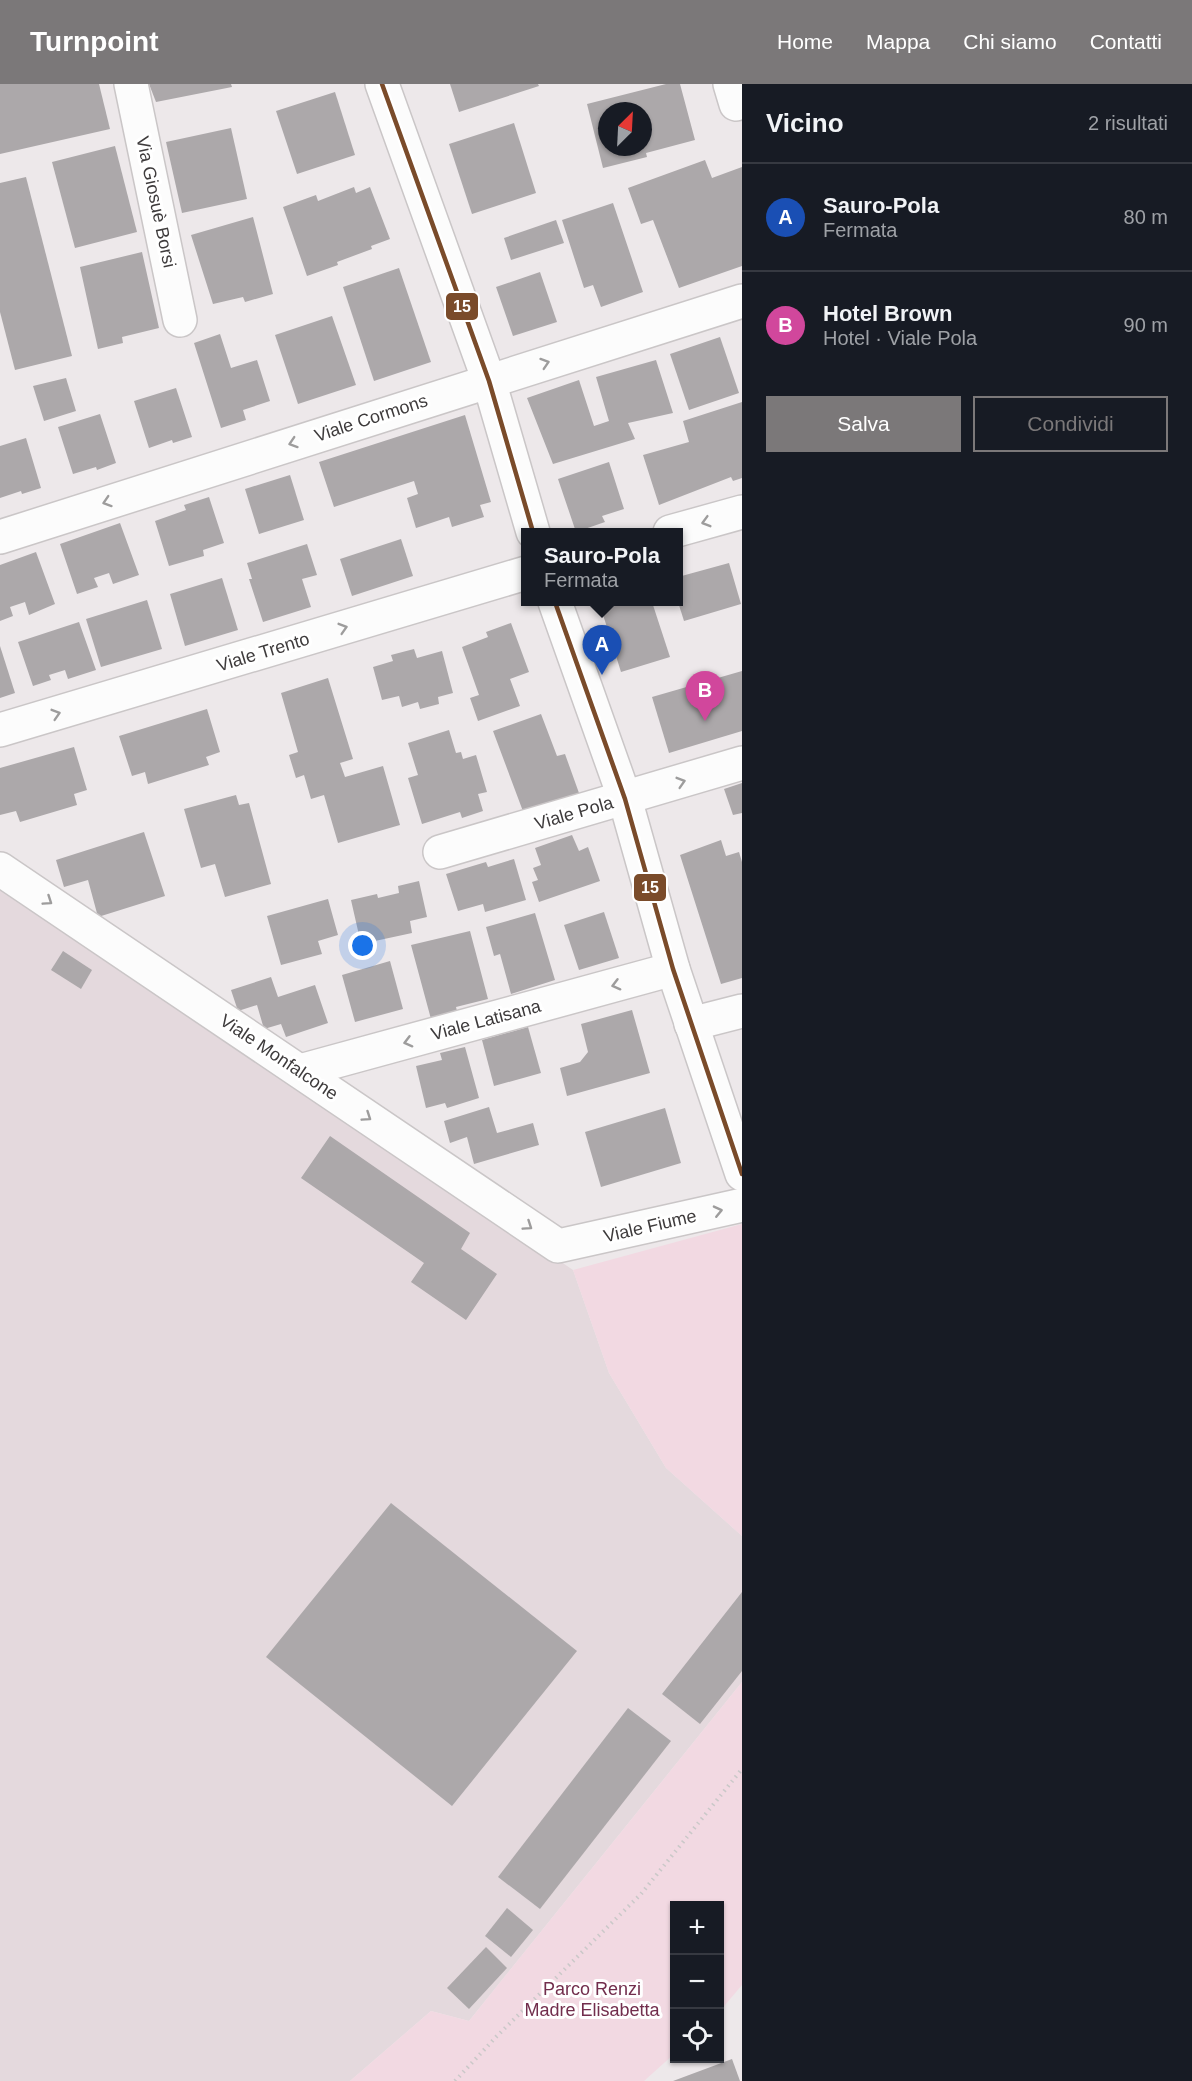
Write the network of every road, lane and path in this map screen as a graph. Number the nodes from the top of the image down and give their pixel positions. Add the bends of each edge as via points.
1 (131, 84) edge
2 (382, 84) edge
3 (742, 300) edge
4 (180, 320) dead end
5 (489, 381) junction
6 (741, 518) edge
7 (532, 528) edge
8 (683, 529) edge
9 (0, 537) edge
10 (521, 574) edge
11 (556, 606) edge
12 (0, 730) edge
13 (742, 763) edge
14 (625, 799) junction
15 (440, 852) dead end
16 (0, 869) edge
17 (673, 969) junction
18 (742, 1011) edge
19 (691, 1024) junction
20 (300, 1071) junction
21 (742, 1174) edge
22 (742, 1205) edge
23 (558, 1246) joint
24 (742, 1769) edge
25 (455, 2081) edge

1 - 4 street, Via Giosuè Borsi
2 - 5 street
5 -> 3 street, Viale Cormons
5 - 7 street
5 -> 9 street, Viale Cormons
6 -> 8 street
12 -> 10 street, Viale Trento
11 - 14 street
14 -> 13 street, Viale Pola
14 - 15 street, Viale Pola
14 - 17 street
16 -> 20 street, Viale Monfalcone
17 - 19 street
17 -> 20 street, Viale Latisana
18 - 19 street
19 - 21 street
20 -> 23 street, Viale Monfalcone
23 -> 22 street, Viale Fiume
24 - 25 path via 641,1894

